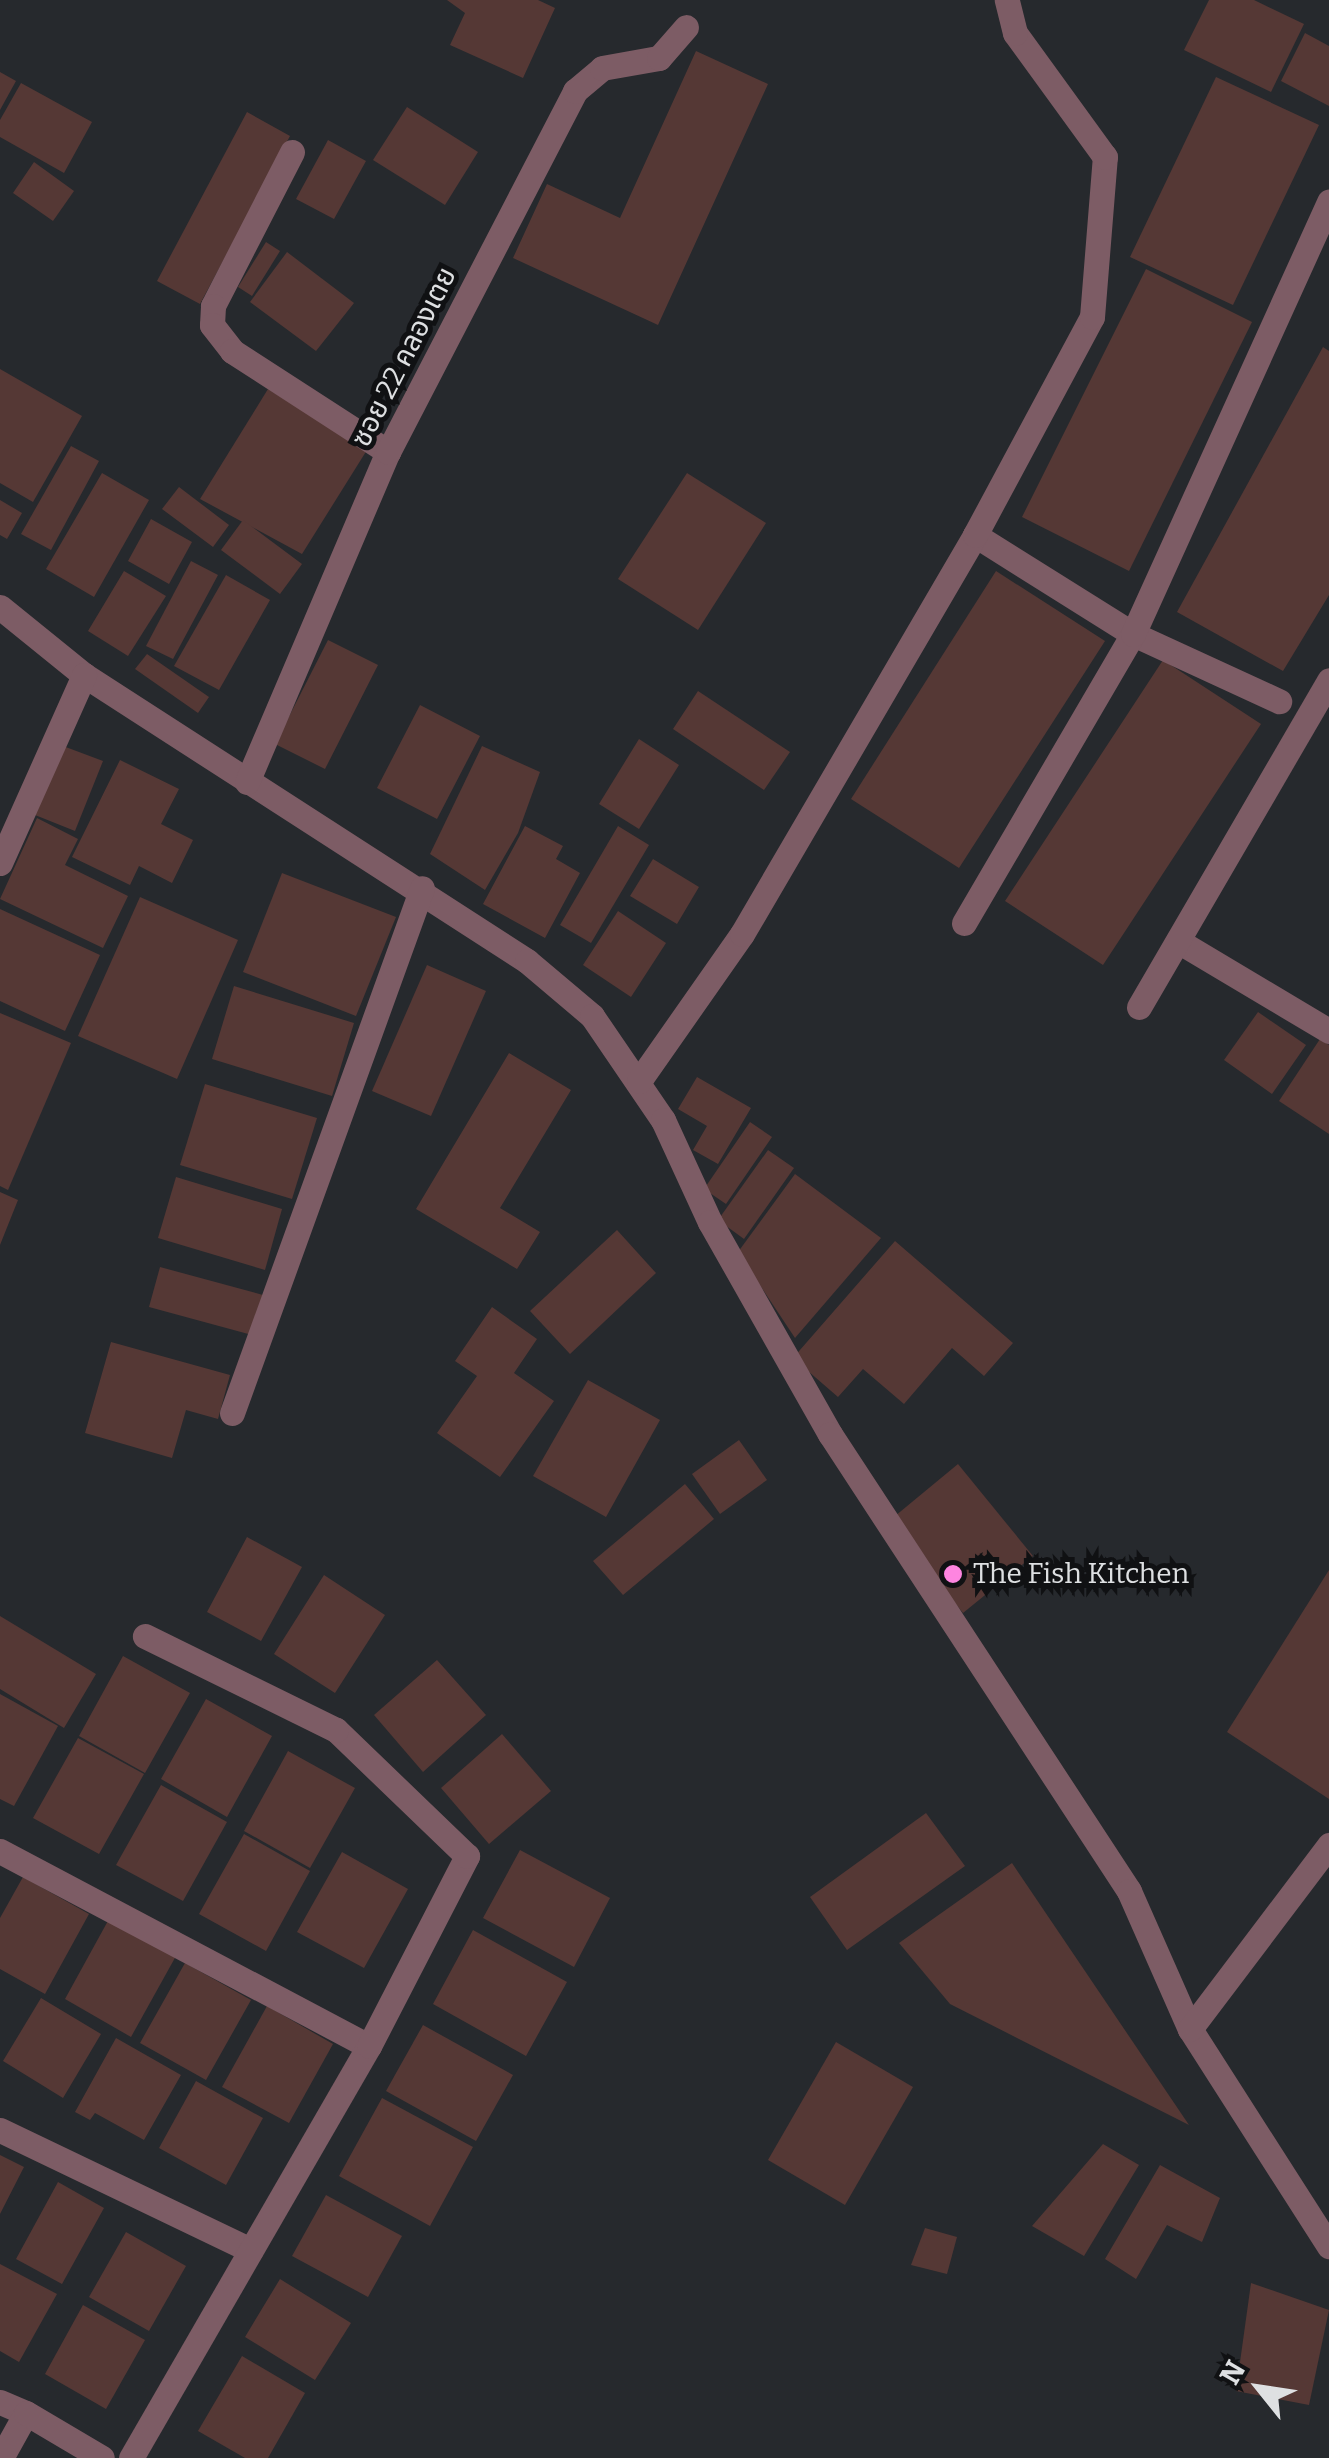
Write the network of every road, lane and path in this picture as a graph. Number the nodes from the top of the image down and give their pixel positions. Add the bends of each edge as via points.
1 (1007, 0) edge
2 (686, 28) dead end
3 (292, 152) dead end
4 (1329, 201) edge
5 (388, 452) junction
6 (975, 534) junction
7 (0, 607) edge
8 (1133, 634) junction
9 (84, 674) junction
10 (1329, 680) edge
11 (1279, 700) dead end
12 (247, 782) junction
13 (0, 863) edge
14 (422, 888) junction
15 (964, 923) dead end
16 (1178, 941) junction
17 (1139, 1007) dead end
18 (1329, 1031) edge
19 (639, 1081) junction
20 (232, 1413) dead end
21 (145, 1636) dead end
22 (1329, 1845) edge
23 (0, 1851) edge
24 (1190, 2028) junction
25 (370, 2046) junction
26 (0, 2130) edge
27 (1329, 2246) edge
28 (252, 2250) junction
29 (0, 2402) edge
30 (26, 2413) junction
31 (1, 2458) edge
32 (102, 2458) edge
33 (130, 2458) edge

1 - 6 street via 1016,33 1105,157 1102,236 1092,317
2 - 5 street, ซอย 22 คลองเตย via 660,58 602,68 575,91
3 - 5 street via 213,306 212,325 232,351
4 - 8 street
5 - 12 street, ซอย 22 คลองเตย
6 - 8 street
6 - 19 street via 742,934
7 - 9 street
8 - 11 street
8 - 15 street
9 - 12 street
9 - 13 street
10 - 16 street
12 - 14 street
14 - 19 street via 592,1016
14 - 20 street
16 - 17 street
16 - 18 street
19 - 24 street via 830,1434 1129,1890
21 - 25 street via 336,1730 467,1856
22 - 24 street
23 - 25 street
24 - 27 street
25 - 28 street
26 - 28 street
28 - 33 street
29 - 30 street
30 - 31 street
30 - 32 street

